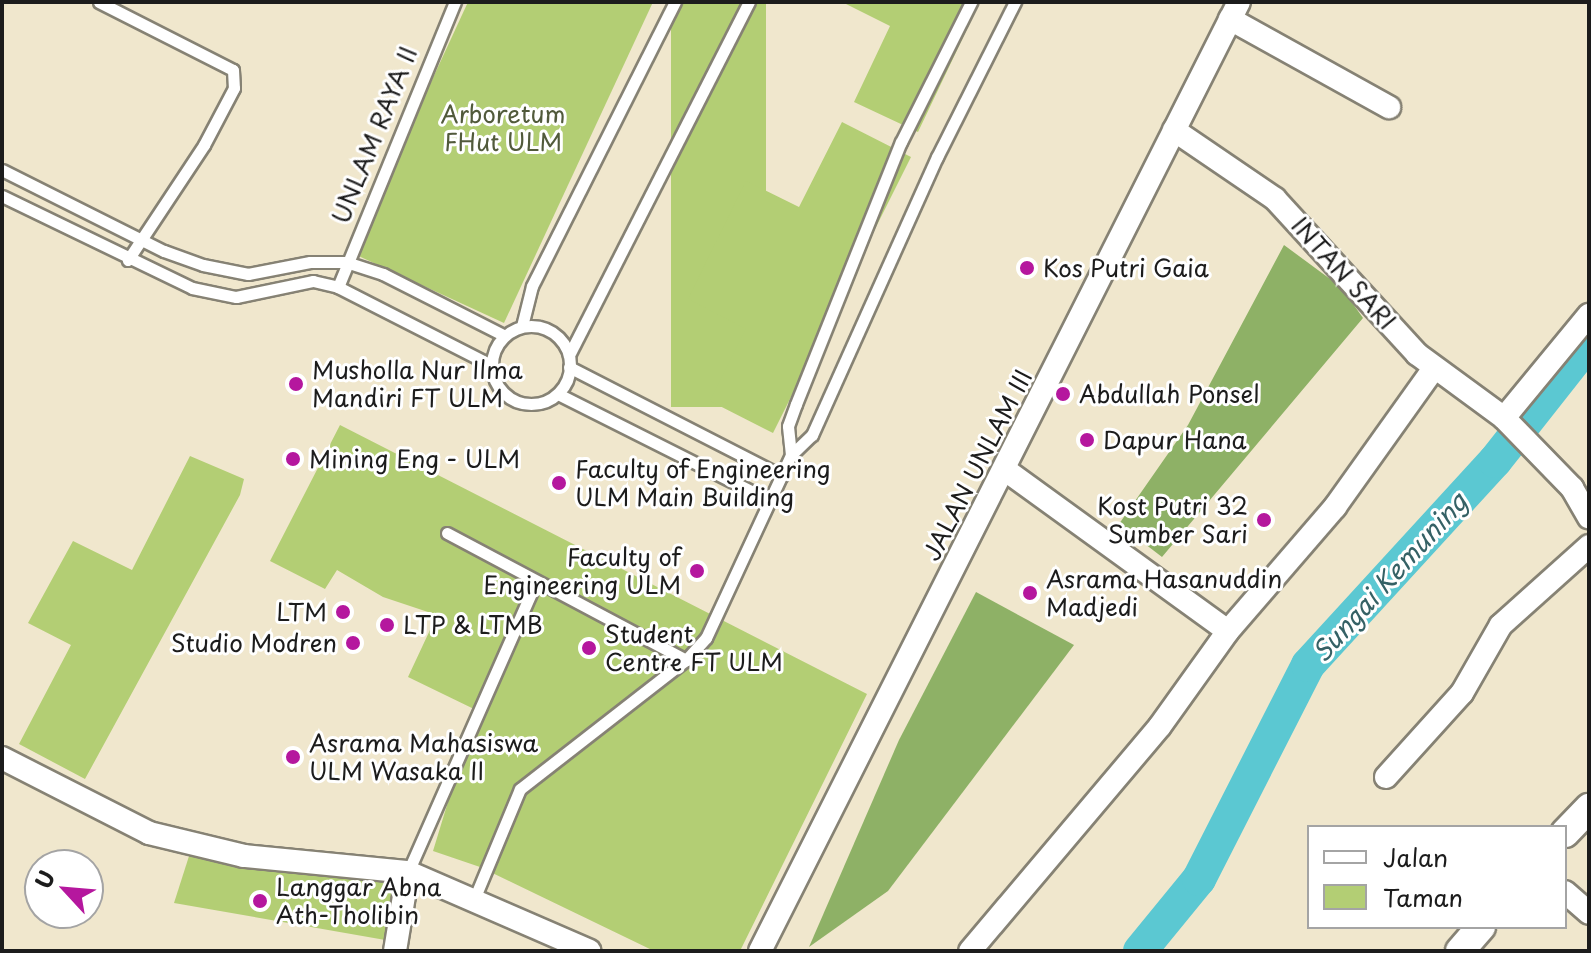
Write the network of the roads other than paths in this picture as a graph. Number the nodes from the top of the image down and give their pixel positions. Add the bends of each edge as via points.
1 (99, 2) edge
2 (455, 2) edge
3 (675, 2) edge
4 (749, 2) edge
5 (971, 2) edge
6 (1011, 3) edge
7 (1234, 11) edge
8 (1389, 107) dead end
9 (1174, 130) junction
10 (2, 170) edge
11 (17, 178) junction
12 (4, 197) edge
13 (141, 241) junction
14 (128, 260) junction
15 (346, 262) junction
16 (338, 287) junction
17 (1589, 315) edge
18 (522, 326) junction
19 (503, 335) junction
20 (569, 361) junction
21 (491, 365) junction
22 (1434, 368) junction
23 (558, 394) junction
24 (1506, 420) junction
25 (791, 455) junction
26 (1004, 469) junction
27 (782, 476) junction
28 (771, 501) junction
29 (1589, 518) edge
30 (447, 533) dead end
31 (1589, 546) edge
32 (536, 582) junction
33 (1228, 631) junction
34 (686, 660) junction
35 (2, 758) edge
36 (1386, 777) dead end
37 (1589, 808) edge
38 (1567, 831) edge
39 (408, 872) junction
40 (1567, 894) edge
41 (475, 897) junction
42 (1589, 913) edge
43 (1479, 929) edge
44 (395, 951) edge
45 (590, 951) edge
46 (760, 951) edge
47 (970, 951) edge
48 (1460, 951) edge

1 - 13 lane via 233,70 234,88 204,145
2 - 15 lane, UNLAM RAYA II
3 - 18 lane via 532,286
4 - 20 lane
5 - 25 lane via 901,142 796,404 788,426
6 - 25 lane via 812,435
7 - 8 street
7 - 9 street, JALAN UNLAM III
9 - 22 street, INTAN SARI via 1275,199
9 - 26 street, JALAN UNLAM III
10 - 11 lane
11 - 12 lane
11 - 13 lane
12 - 14 lane
13 - 14 lane
13 - 15 lane via 203,265 248,274 310,262
14 - 16 lane via 192,288 236,297 313,281
15 - 16 lane, UNLAM RAYA II
15 - 19 lane via 383,274
16 - 21 lane
17 - 24 street
18 - 19 lane
18 - 20 lane via 542,326 560,337
19 - 21 lane
20 - 23 lane
20 - 27 lane
21 - 23 lane via 502,393 519,403 539,404
22 - 24 street, INTAN SARI via 1454,377
22 - 33 street via 1352,486
23 - 28 lane
24 - 29 street, INTAN SARI via 1580,497
25 - 27 lane
26 - 33 street
26 - 46 street, JALAN UNLAM III
27 - 28 lane
28 - 34 lane via 706,638
30 - 32 lane
31 - 36 street via 1501,625 1462,693
32 - 34 lane
32 - 39 lane
33 - 47 street via 1160,726
34 - 41 lane via 520,789
35 - 39 street via 137,827 205,849
37 - 38 street
39 - 41 street
39 - 44 street
40 - 42 street
41 - 45 street
43 - 48 street

